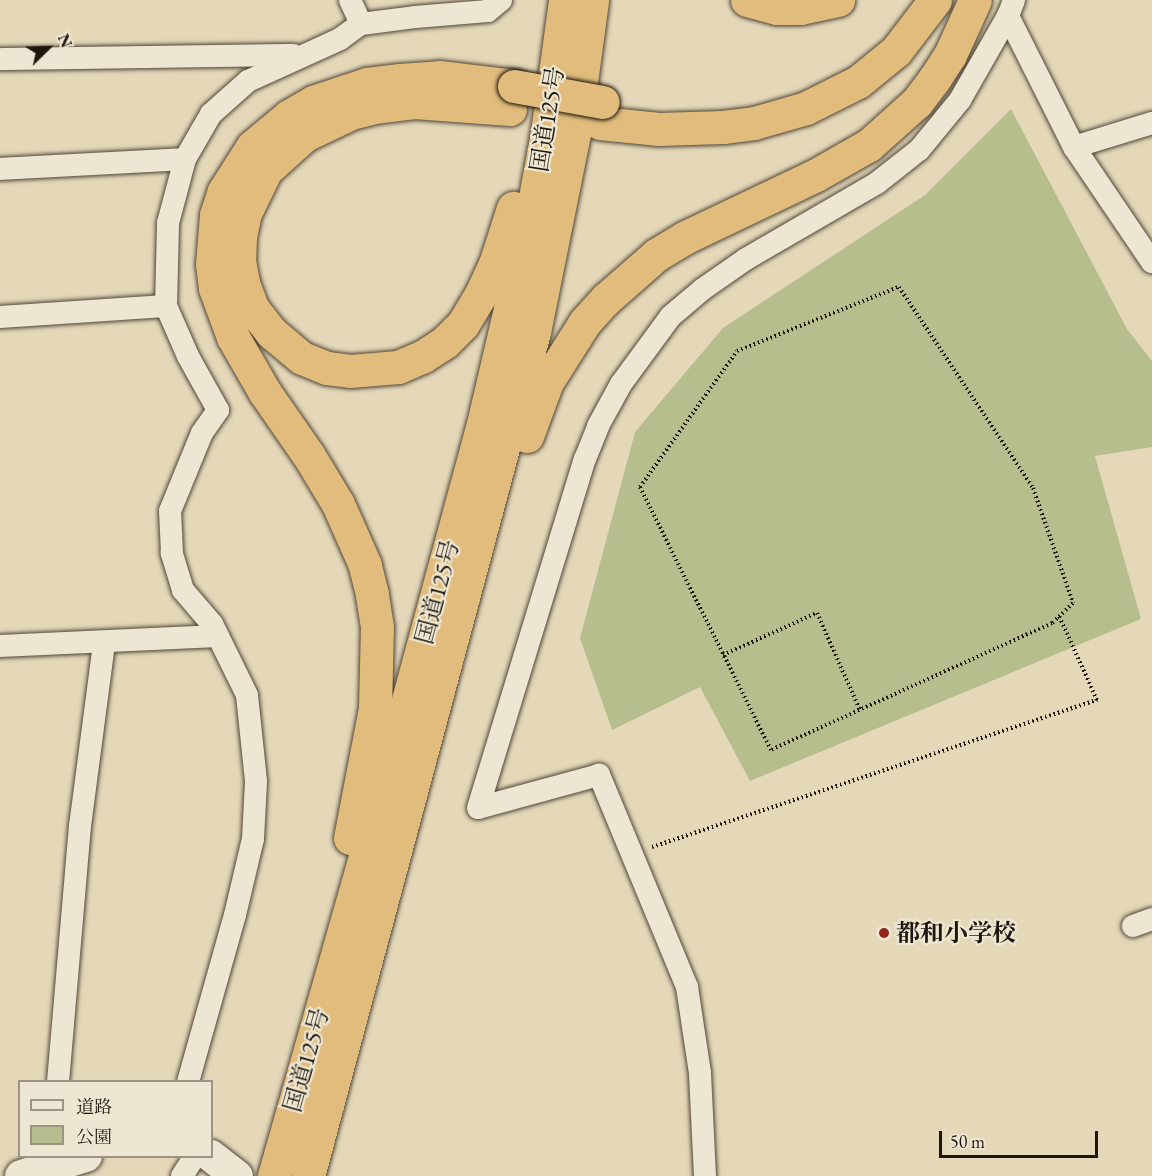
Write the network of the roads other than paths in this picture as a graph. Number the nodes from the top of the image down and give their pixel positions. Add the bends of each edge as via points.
1 (350, 0) edge
2 (501, 0) edge
3 (747, 0) edge
4 (838, 0) edge
5 (908, 0) edge
6 (935, 0) edge
7 (975, 0) edge
8 (573, 4) edge
9 (1011, 8) edge
10 (361, 24) junction
11 (301, 55) junction
12 (0, 59) edge
13 (512, 97) junction
14 (602, 113) junction
15 (1152, 123) edge
16 (1074, 147) junction
17 (185, 159) junction
18 (0, 169) edge
19 (1152, 262) edge
20 (166, 306) junction
21 (0, 317) edge
22 (218, 636) junction
23 (104, 643) junction
24 (0, 646) edge
25 (430, 716) junction
26 (326, 988) junction
27 (58, 1080) edge
28 (189, 1080) edge
29 (74, 1158) edge
30 (194, 1158) edge
31 (213, 1158) edge
32 (51, 1162) edge
33 (21, 1176) edge
34 (182, 1176) edge
35 (237, 1176) edge
36 (274, 1176) edge
37 (308, 1176) edge
38 (705, 1176) edge

1 - 10 street
2 - 10 street via 488,11
3 - 4 highway via 777,8
5 - 14 highway via 884,30 844,63 776,95 710,107
6 - 14 highway via 896,51 858,82 806,108 754,123 659,129
7 - 25 highway via 950,55 917,102 892,126 843,161 714,222 656,255 606,298 585,322 547,382 534,411
8 - 13 highway via 495,264 463,324 423,357 398,367 372,370 327,368 302,358 272,333 253,309 244,286 240,237 255,190 266,170 284,152 305,135 351,113 378,106
8 - 25 highway, 国道125号 via 574,134 534,332
8 - 26 highway, 国道125号 via 532,214 482,428
9 - 16 street
9 - 38 street via 960,100 919,150 877,183 746,259 671,316 621,384 598,426 573,496 478,808 599,775 687,987 700,1073
10 - 11 street via 340,39
11 - 12 street
11 - 17 street via 248,81 212,114
13 - 14 highway, bridge
13 - 26 highway via 439,77 367,84 313,102 252,147 224,191 216,215 212,264 223,312 248,365 338,504 365,565 377,627 375,708
15 - 16 street
16 - 19 street
17 - 18 street
17 - 20 street via 168,223
20 - 21 street
20 - 22 street via 218,410 202,433 170,511 172,553 183,590
22 - 23 street
22 - 28 street via 247,695 256,781 252,839 235,915
23 - 24 street
23 - 27 street via 80,826
25 - 37 highway, 国道125号
26 - 36 highway, 国道125号
29 - 32 street
30 - 34 street
31 - 35 street
32 - 33 street

